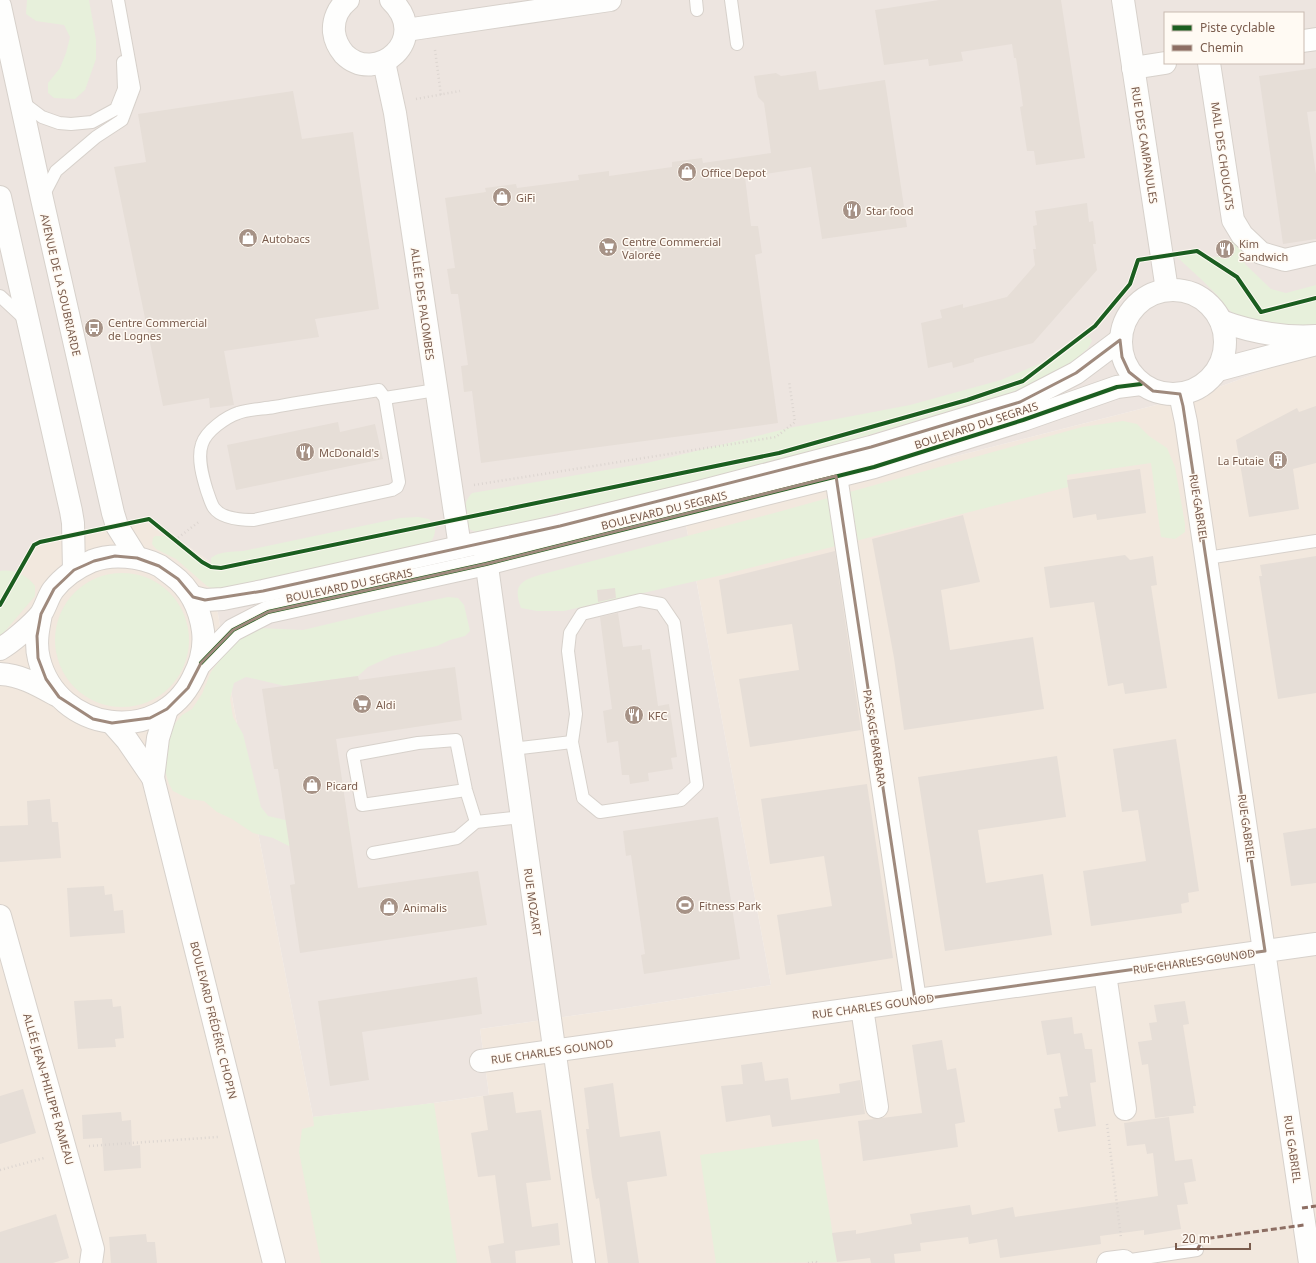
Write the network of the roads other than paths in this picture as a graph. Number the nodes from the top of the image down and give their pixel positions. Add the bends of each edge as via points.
1 (118, 0) edge
2 (348, 0) edge
3 (391, 0) edge
4 (610, 0) edge
5 (731, 0) edge
6 (1123, 0) edge
7 (0, 6) edge
8 (122, 27) junction
9 (406, 30) junction
10 (1316, 39) edge
11 (1304, 41) edge
12 (737, 44) dead end
13 (384, 62) junction
14 (1164, 63) edge
15 (1209, 64) edge
16 (1133, 68) junction
17 (21, 102) junction
18 (0, 197) edge
19 (42, 199) junction
20 (1316, 253) edge
21 (1167, 290) junction
22 (0, 296) edge
23 (1221, 321) junction
24 (29, 322) junction
25 (1316, 336) edge
26 (1120, 340) junction
27 (1316, 344) edge
28 (1218, 370) junction
29 (1141, 384) junction
30 (436, 390) junction
31 (1180, 394) junction
32 (384, 398) junction
33 (836, 476) junction
34 (1316, 541) edge
35 (483, 542) junction
36 (460, 547) junction
37 (137, 558) junction
38 (1207, 558) junction
39 (486, 564) junction
40 (74, 570) junction
41 (193, 597) junction
42 (41, 614) junction
43 (0, 649) edge
44 (201, 663) junction
45 (0, 674) edge
46 (60, 697) junction
47 (167, 709) junction
48 (112, 723) junction
49 (572, 742) junction
50 (512, 749) junction
51 (153, 778) junction
52 (466, 790) junction
53 (521, 817) junction
54 (476, 822) junction
55 (373, 853) dead end
56 (0, 916) edge
57 (1316, 944) edge
58 (1265, 952) junction
59 (1105, 974) junction
60 (915, 1000) junction
61 (862, 1008) junction
62 (554, 1050) junction
63 (481, 1061) dead end
64 (877, 1107) dead end
65 (1125, 1109) road end
66 (1197, 1250) dead end
67 (1119, 1262) edge
68 (91, 1263) edge
69 (274, 1263) edge
70 (584, 1263) edge
71 (1310, 1263) edge

1 - 8 lane
2 - 13 street via 337,13 333,25 334,38 340,49 348,58 360,63 372,65
3 - 9 street via 404,18
4 - 9 street
5 - 12 lane
6 - 16 street, RUE DES CAMPANULES
7 - 17 street, AVENUE DE LA SOUBRIARDE
8 - 17 lane via 124,89 116,109 92,122 71,124 42,117
8 - 19 lane via 134,88 122,120 96,137 56,170
9 - 13 street via 399,49
10 - 11 street
13 - 30 street, ALLÉE DES PALOMBES via 396,121
14 - 16 street
15 - 20 street, MAIL DES CHOUCATS via 1233,220 1242,235 1261,252 1285,260
16 - 21 street, RUE DES CAMPANULES
17 - 19 street, AVENUE DE LA SOUBRIARDE
18 - 24 street
19 - 37 street, AVENUE DE LA SOUBRIARDE via 117,526
21 - 23 street via 1183,291 1199,297 1212,307
21 - 26 street via 1152,294 1130,312
22 - 24 lane
23 - 25 street via 1265,333
23 - 28 street via 1225,338 1224,354
24 - 40 street via 71,511
26 - 29 street via 1122,357 1129,372
26 - 35 street, BOULEVARD DU SEGRAIS via 1076,373 1020,402 871,447 714,488
27 - 28 street
28 - 31 street via 1195,390
29 - 31 street via 1153,391
29 - 33 street, BOULEVARD DU SEGRAIS via 1117,387 1023,420 874,467
30 - 32 lane
30 - 36 street, ALLÉE DES PALOMBES
31 - 38 street, RUE GABRIEL
32 - 32 lane via 379,390 238,413 224,421 211,430 202,443 200,455 207,491 214,509 226,517 254,520 397,487 399,482
33 - 39 street, BOULEVARD DU SEGRAIS
33 - 60 street, PASSAGE BARBARA
34 - 38 lane
35 - 36 street, BOULEVARD DU SEGRAIS
35 - 39 street, RUE MOZART
36 - 41 street, BOULEVARD DU SEGRAIS via 229,598 205,600
37 - 40 street via 115,556 94,560
37 - 41 street via 159,566 178,579
38 - 58 street, RUE GABRIEL
39 - 44 street, BOULEVARD DU SEGRAIS via 268,612 233,630
39 - 50 street, RUE MOZART
40 - 42 street via 54,589
41 - 44 street via 201,618 204,640
42 - 43 street via 9,644
42 - 46 street via 36,636 38,658 46,679
44 - 47 street via 188,688
45 - 46 street via 31,681
46 - 48 street via 75,710 93,719
47 - 48 street via 150,718
47 - 51 street, BOULEVARD FRÉDÉRIC CHOPIN via 158,738
48 - 51 street, BOULEVARD FRÉDÉRIC CHOPIN
49 - 49 lane via 583,798 600,812 680,800 697,785 674,623 661,604 640,600 582,614 570,633 568,651 576,714
49 - 50 lane
50 - 53 street, RUE MOZART
51 - 69 street, BOULEVARD FRÉDÉRIC CHOPIN
52 - 52 lane via 456,740 418,743 353,755 362,805
52 - 54 lane
53 - 54 lane
53 - 62 street, RUE MOZART
54 - 55 lane via 457,838
56 - 68 street, ALLÉE JEAN-PHILIPPE RAMEAU via 93,1249
57 - 58 street, RUE CHARLES GOUNOD
58 - 59 street, RUE CHARLES GOUNOD
58 - 71 street, RUE GABRIEL
59 - 60 street, RUE CHARLES GOUNOD
59 - 65 street
60 - 61 street, RUE CHARLES GOUNOD
61 - 62 street, RUE CHARLES GOUNOD
61 - 64 street
62 - 63 street, RUE CHARLES GOUNOD
62 - 70 street, RUE MOZART
66 - 67 lane

